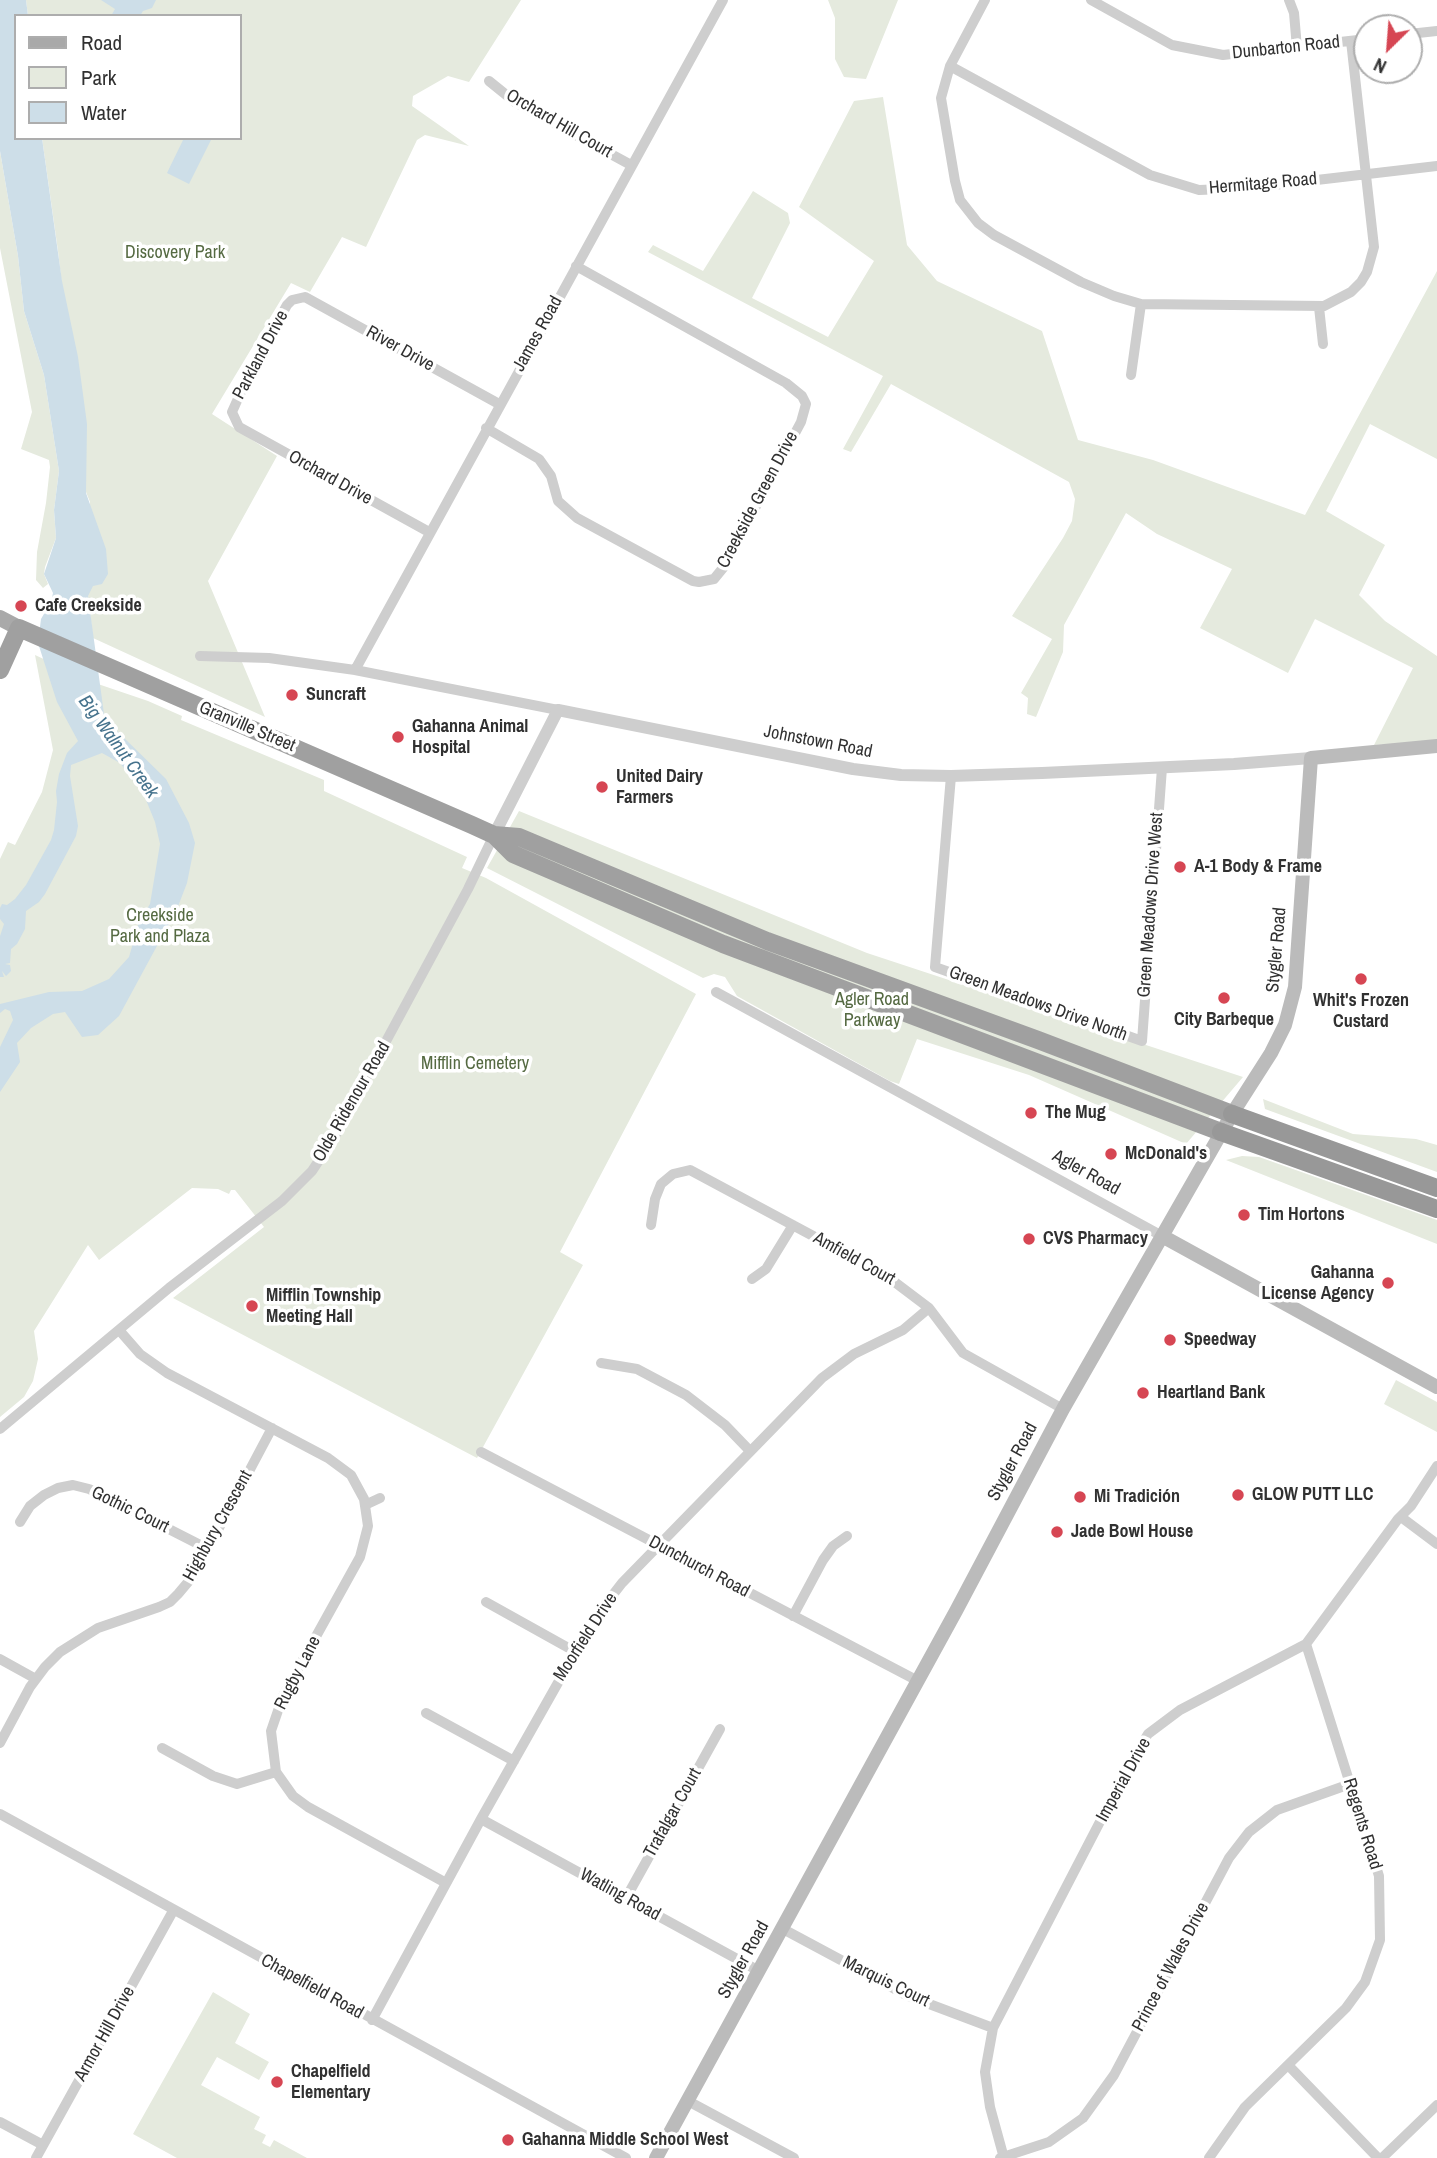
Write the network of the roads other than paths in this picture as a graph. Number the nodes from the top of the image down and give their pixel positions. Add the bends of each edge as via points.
1 (723, 0) edge
2 (985, 0) edge
3 (1091, 0) edge
4 (1289, 0) edge
5 (1351, 41) joint
6 (1297, 48) junction
7 (950, 66) junction
8 (489, 81) dead end
9 (631, 165) junction
10 (1437, 166) edge
11 (1367, 174) junction
12 (576, 266) junction
13 (300, 297) joint
14 (1141, 304) junction
15 (1319, 307) junction
16 (1323, 344) dead end
17 (1131, 375) dead end
18 (499, 404) junction
19 (234, 419) joint
20 (486, 428) junction
21 (429, 532) junction
22 (0, 618) edge
23 (24, 631) junction
24 (200, 656) dead end
25 (0, 670) edge
26 (355, 670) junction
27 (558, 710) junction
28 (1437, 746) edge
29 (1311, 758) junction
30 (1161, 768) junction
31 (951, 776) junction
32 (494, 835) junction
33 (716, 992) dead end
34 (1142, 1041) joint
35 (1232, 1114) junction
36 (1222, 1132) junction
37 (1437, 1188) edge
38 (1437, 1209) edge
39 (651, 1225) dead end
40 (793, 1225) junction
41 (1162, 1236) junction
42 (752, 1279) dead end
43 (929, 1308) junction
44 (119, 1330) junction
45 (601, 1363) dead end
46 (1437, 1387) edge
47 (1063, 1409) junction
48 (272, 1428) junction
49 (0, 1429) edge
50 (750, 1451) junction
51 (481, 1452) dead end
52 (1437, 1466) edge
53 (380, 1498) dead end
54 (365, 1505) junction
55 (1401, 1517) junction
56 (20, 1522) dead end
57 (847, 1536) dead end
58 (658, 1545) junction
59 (1437, 1545) edge
60 (208, 1549) junction
61 (486, 1602) dead end
62 (793, 1616) junction
63 (1306, 1644) junction
64 (574, 1651) junction
65 (0, 1659) edge
66 (36, 1679) junction
67 (918, 1681) junction
68 (426, 1713) dead end
69 (720, 1729) dead end
70 (0, 1743) edge
71 (162, 1748) dead end
72 (514, 1761) junction
73 (276, 1772) junction
74 (1350, 1784) junction
75 (0, 1814) edge
76 (481, 1819) junction
77 (446, 1883) junction
78 (626, 1898) junction
79 (173, 1911) junction
80 (783, 1929) junction
81 (759, 1971) junction
82 (372, 2020) junction
83 (993, 2028) junction
84 (1288, 2065) junction
85 (688, 2101) junction
86 (1436, 2108) edge
87 (0, 2122) edge
88 (43, 2145) junction
89 (36, 2158) edge
90 (626, 2158) edge
91 (656, 2158) edge
92 (794, 2158) edge
93 (1002, 2158) edge
94 (1209, 2158) edge
95 (1380, 2158) edge

1 - 9 street, James Road
2 - 7 street
3 - 6 street, Dunbarton Road via 1172,44 1223,55
4 - 6 street
5 - 6 street, Dunbarton Road
5 - 11 street
7 - 11 street, Hermitage Road via 1150,175 1199,190
7 - 14 street via 941,98 960,200 978,223 1081,282
8 - 9 street, Orchard Hill Court via 516,102
9 - 12 street, James Road
10 - 11 street, Hermitage Road
11 - 15 street via 1374,247 1367,272 1351,292
12 - 18 street, James Road
12 - 20 street, Creekside Green Drive via 786,383 806,404 801,422 723,568 714,579 693,581 577,518 558,501 551,477 539,459
13 - 18 street, River Drive
13 - 19 street, Parkland Drive via 287,305 249,374 234,402
14 - 15 street
14 - 17 street
15 - 16 street
18 - 20 street, James Road
19 - 21 street, Orchard Drive via 252,435
20 - 21 street, James Road
21 - 26 street, James Road
22 - 23 main road, Granville Street
23 - 25 highway
23 - 32 highway, Granville Street
24 - 26 street, Johnstown Road via 269,658
26 - 27 street, Johnstown Road
27 - 31 street, Johnstown Road via 853,769
27 - 32 street, Olde Ridenour Road
28 - 29 main road, Johnstown Road
29 - 30 street, Johnstown Road
29 - 35 main road, Stygler Road via 1290,1013
30 - 31 street, Johnstown Road
30 - 34 street, Green Meadows Drive West
31 - 34 street, Green Meadows Drive North via 935,967
32 - 35 highway via 519,837 767,942
32 - 36 highway via 513,854 723,944
32 - 44 street, Olde Ridenour Road via 335,1136 312,1171 282,1201
33 - 41 street, Agler Road
35 - 36 main road, Stygler Road
35 - 37 highway
36 - 38 highway
36 - 41 main road, Stygler Road
39 - 40 street, Amfield Court via 661,1184 673,1174 690,1170
40 - 42 street via 766,1269
40 - 43 street, Amfield Court via 884,1274
41 - 46 main road, Agler Road
41 - 47 main road, Stygler Road
43 - 47 street, Amfield Court via 963,1353
43 - 50 street, Moorfield Drive via 902,1330 854,1354 822,1378
44 - 48 street, Rugby Lane via 140,1354 167,1373
44 - 49 street, Olde Ridenour Road
45 - 50 street via 636,1369 686,1395
47 - 67 main road, Stygler Road
48 - 54 street, Rugby Lane via 351,1475
48 - 60 street, Highbury Crescent
50 - 58 street, Moorfield Drive
51 - 58 street, Dunchurch Road
52 - 55 street, Imperial Drive
53 - 54 street
54 - 73 street, Rugby Lane via 368,1526 360,1557 283,1696 271,1731
55 - 59 street
55 - 63 street, Imperial Drive
56 - 60 street, Gothic Court via 44,1495 74,1485 122,1504
57 - 62 street via 823,1560
58 - 62 street, Dunchurch Road
58 - 64 street, Moorfield Drive via 622,1583
60 - 66 street, Highbury Crescent via 194,1575 170,1602 98,1628 61,1652
61 - 64 street
62 - 67 street, Dunchurch Road
63 - 74 street, Regents Road
63 - 83 street, Imperial Drive via 1183,1709 1148,1734
64 - 72 street, Moorfield Drive
65 - 66 street
66 - 70 street, Highbury Crescent
67 - 80 main road, Stygler Road
68 - 72 street
69 - 78 street, Trafalgar Court
71 - 73 street via 237,1784
72 - 76 street, Moorfield Drive
73 - 77 street via 293,1796 308,1807
74 - 84 street, Regents Road via 1379,1876 1380,1940 1365,1982 1346,2008
74 - 93 street, Prince of Wales Drive via 1277,1811 1249,1832 1229,1858 1114,2075 1083,2118 1049,2142
75 - 79 street, Chapelfield Road
76 - 77 street, Moorfield Drive
76 - 78 street, Watling Road
77 - 82 street, Moorfield Drive
78 - 81 street, Watling Road
79 - 82 street, Chapelfield Road
79 - 88 street, Armor Hill Drive
80 - 81 main road, Stygler Road
80 - 83 street, Marquis Court via 908,1996
81 - 85 main road, Stygler Road
82 - 90 street, Chapelfield Road
83 - 93 street, Imperial Drive via 985,2072
84 - 94 street, Regents Road via 1245,2107
84 - 95 street
85 - 91 main road, Stygler Road
85 - 92 street
86 - 95 street
87 - 88 street
88 - 89 street, Armor Hill Drive

